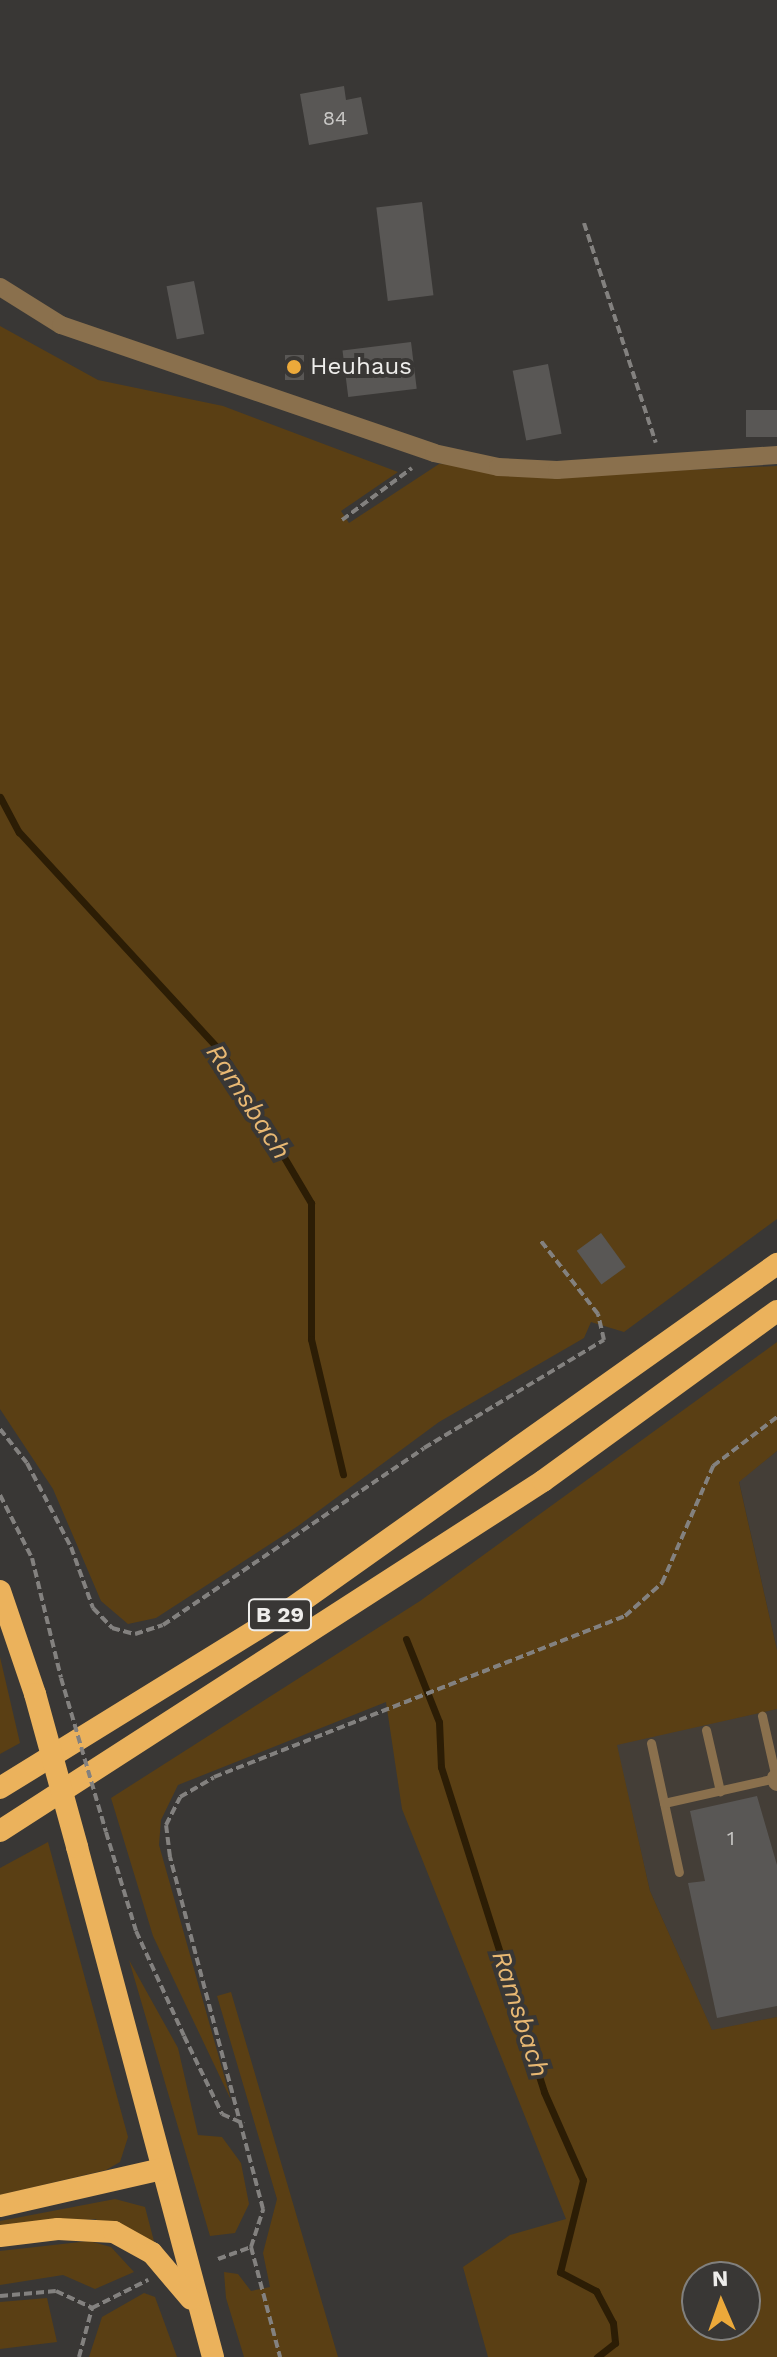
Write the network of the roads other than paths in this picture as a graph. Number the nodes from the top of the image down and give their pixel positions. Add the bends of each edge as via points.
1 (0, 287) edge
2 (777, 455) edge
3 (777, 1264) edge
4 (777, 1311) edge
5 (0, 1591) edge
6 (762, 1716) dead end
7 (706, 1730) dead end
8 (651, 1743) dead end
9 (777, 1780) edge
10 (0, 1788) edge
11 (720, 1791) junction
12 (664, 1803) junction
13 (0, 1831) edge
14 (679, 1872) dead end
15 (161, 2169) junction
16 (0, 2206) edge
17 (0, 2236) edge
18 (194, 2303) junction
19 (213, 2357) edge

1 - 2 street via 61,325 434,453 557,470
3 - 10 highway, B 29 via 292,1608
4 - 13 highway, B 29 via 543,1481
5 - 15 highway, bridge via 35,1694
6 - 9 lane
7 - 11 lane
8 - 12 lane
9 - 11 lane
11 - 12 lane
12 - 14 lane
15 - 16 highway
15 - 18 highway
17 - 18 highway via 114,2232 152,2253
18 - 19 highway

